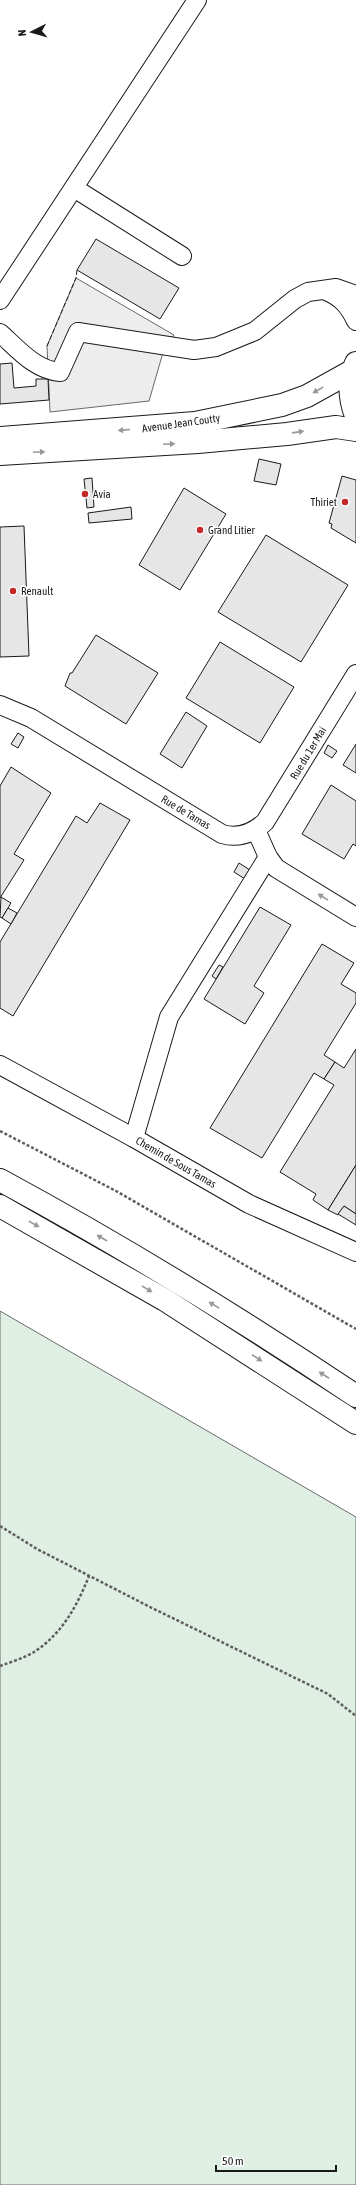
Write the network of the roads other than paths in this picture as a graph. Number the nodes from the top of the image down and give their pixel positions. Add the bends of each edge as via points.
1 (197, 0) edge
2 (74, 188) junction
3 (182, 256) dead end
4 (321, 289) junction
5 (356, 295) edge
6 (0, 300) edge
7 (356, 321) edge
8 (0, 333) edge
9 (354, 367) edge
10 (356, 416) edge
11 (356, 430) edge
12 (0, 438) edge
13 (0, 454) edge
14 (356, 674) edge
15 (0, 705) edge
16 (256, 830) junction
17 (268, 857) junction
18 (356, 917) edge
19 (0, 1064) edge
20 (134, 1138) junction
21 (0, 1180) edge
22 (0, 1206) edge
23 (356, 1252) edge
24 (356, 1396) edge
25 (356, 1423) edge

1 - 2 street
2 - 3 street
2 - 6 street
4 - 5 street via 336,288
4 - 7 street via 338,296 347,305
4 - 8 street via 295,299 255,331 216,347 194,350 174,348 78,332 60,372 39,367
9 - 10 main road via 350,387 351,403
9 -> 12 main road, Avenue Jean Coutty via 307,396 282,405 195,423
13 -> 11 main road, Avenue Jean Coutty via 198,442 336,427
14 - 16 street, Rue du 1er Mai via 273,811
15 - 16 street, Rue de Tamas via 31,718 222,834 231,837
16 - 17 street
18 -> 17 street via 276,868
17 - 20 street via 169,1017
19 - 20 street, Chemin de Sous Tamas
20 - 23 street, Chemin de Sous Tamas via 249,1204
24 -> 21 main road via 175,1281
22 -> 25 main road via 165,1300

